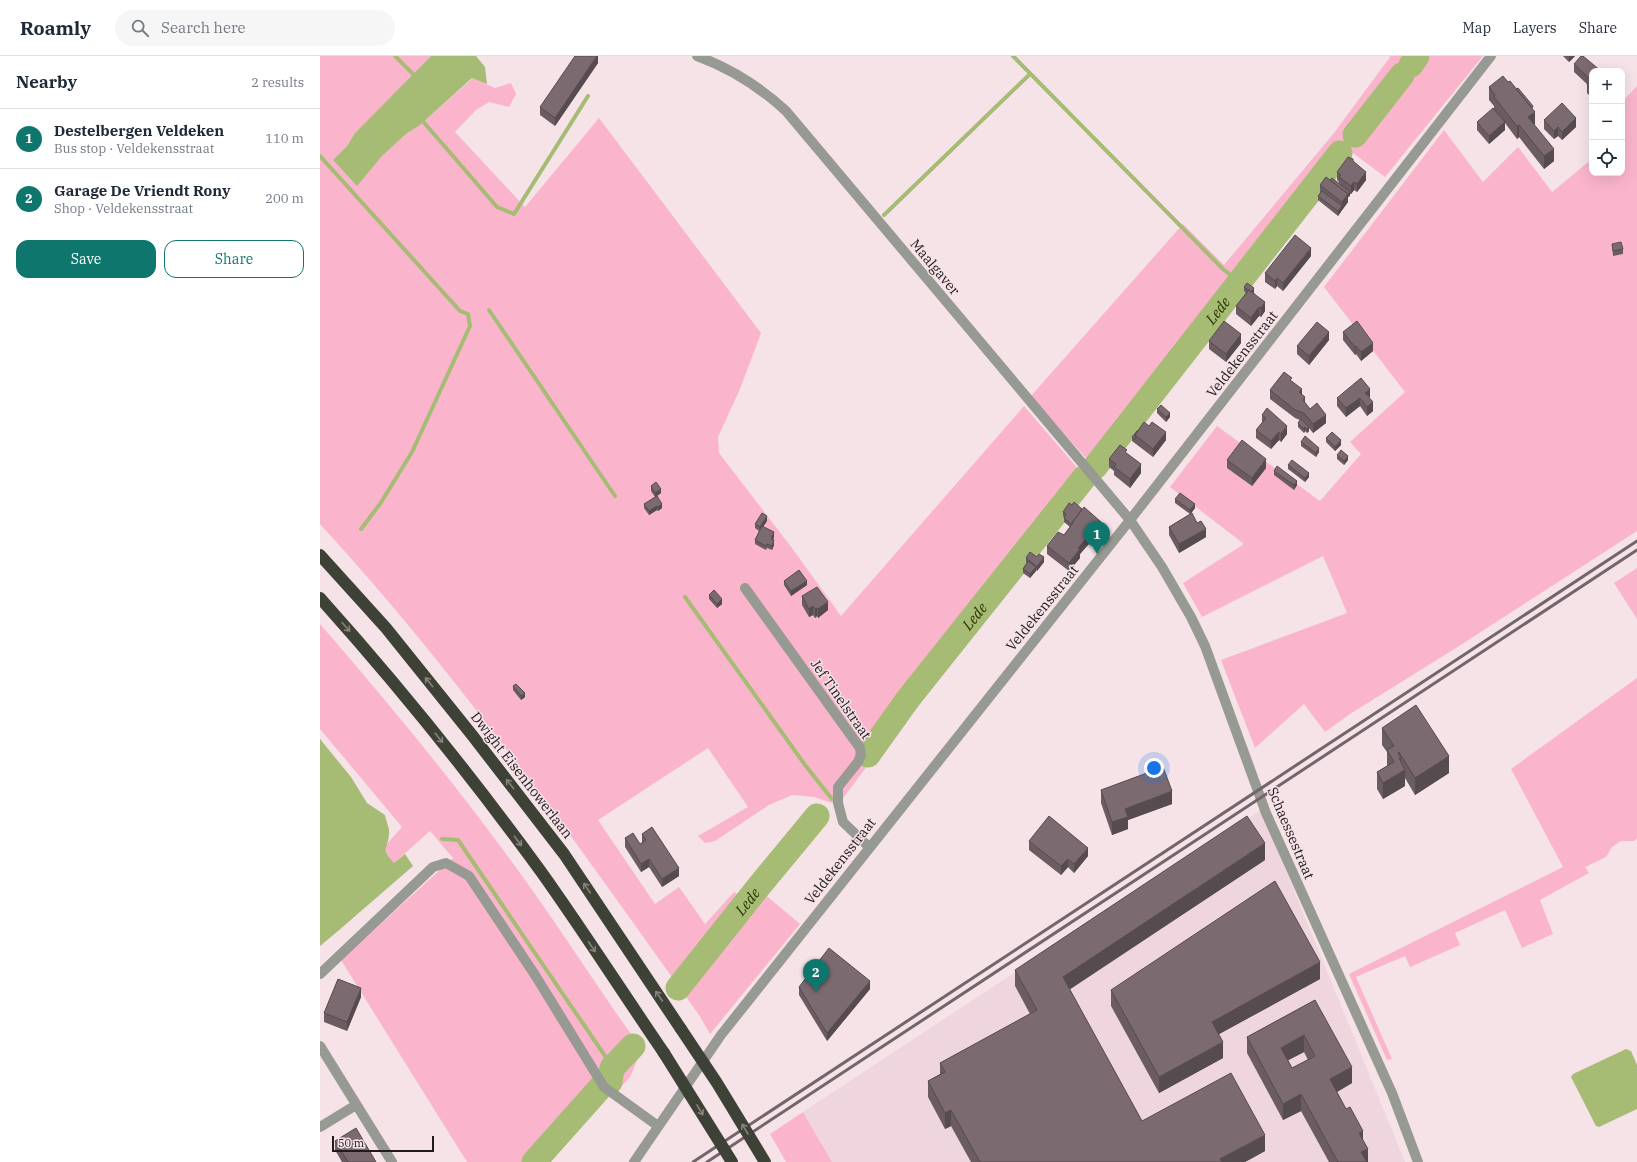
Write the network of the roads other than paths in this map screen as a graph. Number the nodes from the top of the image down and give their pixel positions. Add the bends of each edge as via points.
1 (697, 56) edge
2 (1491, 56) edge
3 (1130, 520) junction
4 (320, 555) edge
5 (745, 588) dead end
6 (320, 598) edge
7 (869, 847) junction
8 (320, 974) edge
9 (320, 1046) edge
10 (356, 1105) junction
11 (658, 1126) junction
12 (320, 1127) edge
13 (392, 1162) edge
14 (634, 1162) edge
15 (732, 1162) edge
16 (765, 1162) edge
17 (1418, 1162) edge

1 - 3 street, Maalgaver via 715,62 739,76 786,111
2 - 3 street, Veldekensstraat
3 - 7 street, Veldekensstraat
3 - 17 street, Schaessestraat via 1162,567 1205,646 1262,803 1392,1093
16 -> 4 highway, Dwight Eisenhowerlaan, bridge via 717,1083 564,854 386,628
5 - 7 street, Jef Tinelstraat via 860,748 858,762 838,787 838,803 843,822
6 -> 15 highway, bridge via 373,657 463,768 542,874 664,1053
7 - 11 street, Veldekensstraat via 720,1035
8 - 11 street via 433,867 446,863 469,876 540,982 604,1087
9 - 10 street
10 - 12 street
10 - 13 street
11 - 14 street, Veldekensstraat

